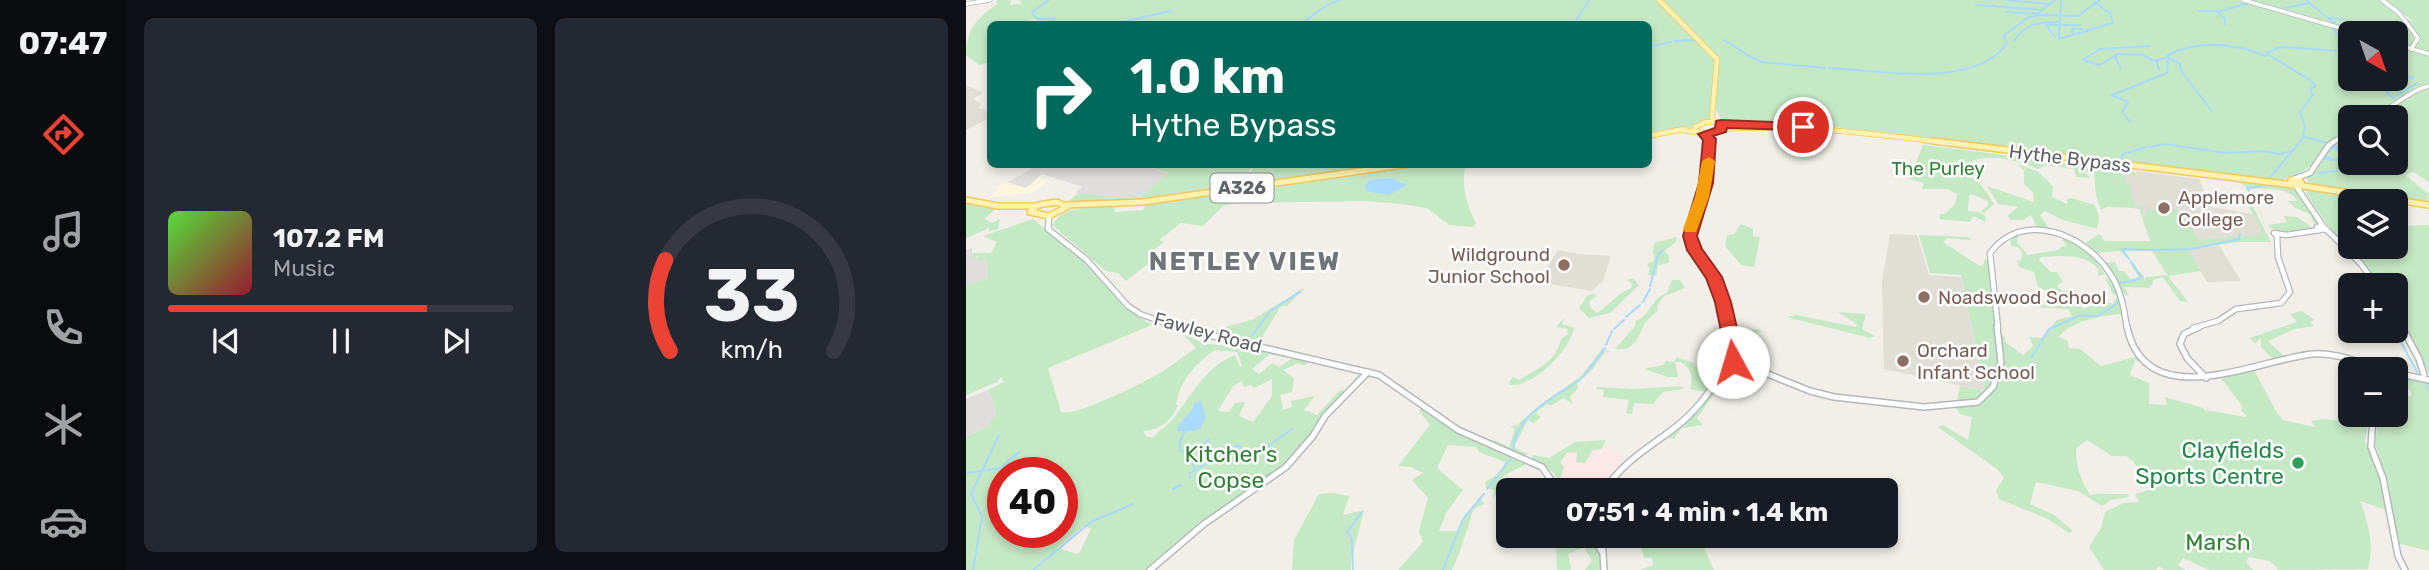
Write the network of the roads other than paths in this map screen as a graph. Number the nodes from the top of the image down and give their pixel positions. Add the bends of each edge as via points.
1 (990, 0) edge
2 (1659, 0) edge
3 (2243, 0) edge
4 (2382, 0) edge
5 (966, 4) edge
6 (2338, 27) edge
7 (2408, 48) edge
8 (2411, 49) junction
9 (2428, 55) edge
10 (2429, 86) edge
11 (2397, 105) edge
12 (1718, 123) junction
13 (1695, 129) junction
14 (1715, 132) junction
15 (1704, 134) junction
16 (1652, 135) edge
17 (1709, 139) junction
18 (2338, 139) edge
19 (1381, 168) edge
20 (2298, 183) junction
21 (966, 200) edge
22 (2429, 205) edge
23 (1036, 206) junction
24 (1015, 207) junction
25 (1063, 209) junction
26 (1030, 212) junction
27 (1047, 218) junction
28 (2323, 229) junction
29 (2367, 273) edge
30 (2408, 338) edge
31 (2339, 357) edge
32 (1731, 358) junction
33 (1368, 371) junction
34 (2408, 375) edge
35 (2207, 378) junction
36 (2426, 378) edge
37 (2372, 427) edge
38 (1550, 478) edge
39 (1614, 478) edge
40 (1599, 548) edge
41 (1603, 548) edge
42 (1603, 556) junction
43 (1150, 570) edge
44 (1604, 570) edge
45 (2405, 570) edge

1 - 5 street
2 - 12 main road via 1717,58
3 - 6 street
4 - 8 street via 2398,11 2418,38
7 - 8 street
8 - 9 street
10 - 11 street via 2415,89
12 - 13 main road via 1706,122
12 - 14 main road
12 - 20 main road, Hythe Bypass via 1827,128
13 - 15 main road
13 - 16 main road
14 - 15 main road
14 - 17 street
15 - 17 street
17 - 32 street via 1706,183 1690,236 1723,302
18 - 20 street
19 - 25 main road, A326
20 - 22 main road, Hythe Bypass
20 - 28 street
21 - 24 main road
23 - 24 main road
23 - 25 main road via 1057,202
23 - 26 main road
24 - 26 main road
25 - 27 main road
26 - 27 main road
27 - 33 street, Fawley Road via 1048,229 1087,260 1140,314 1187,331
28 - 29 street
28 - 35 street via 2279,235 2275,241 2290,292 2286,298 2268,306 2236,309 2185,333 2179,342 2181,350
30 - 36 street
31 - 35 street via 2314,354
32 - 35 street via 1834,397 1924,407 1973,403 1993,387 2001,362 1990,253 2008,236 2029,229 2066,235 2092,250 2122,296 2129,337 2146,361 2175,376
32 - 39 street via 1721,359 1726,364 1695,410 1627,459
33 - 38 street, Fawley Road via 1467,435 1542,467
33 - 43 street via 1286,467 1204,524
34 - 36 street
37 - 45 street via 2371,447
40 - 42 street
41 - 42 street
42 - 44 street

